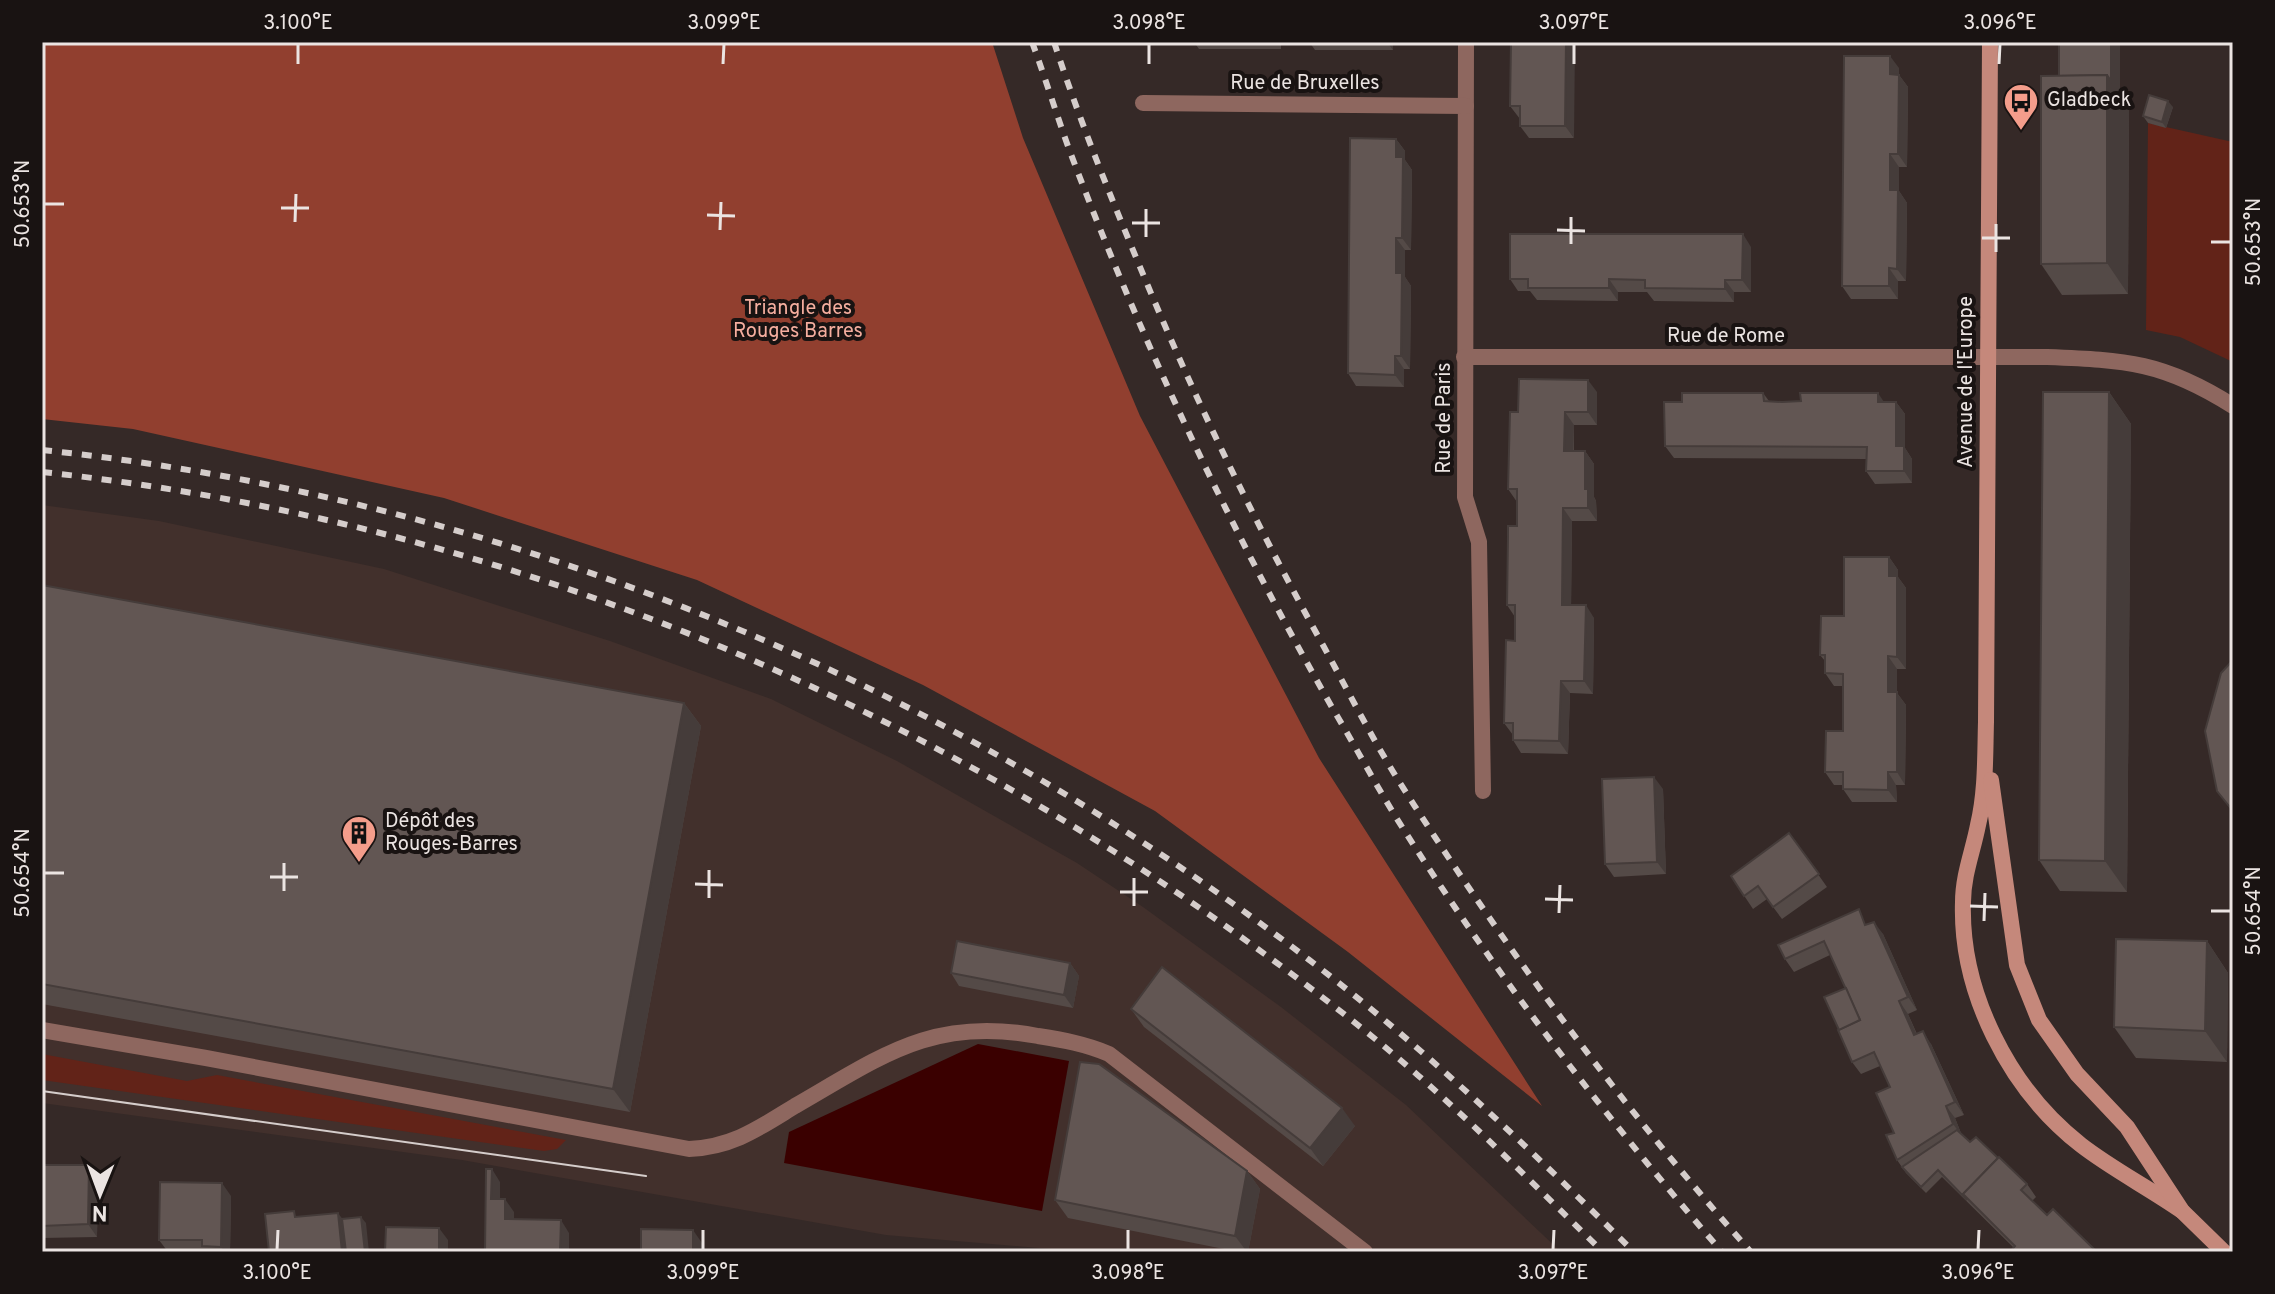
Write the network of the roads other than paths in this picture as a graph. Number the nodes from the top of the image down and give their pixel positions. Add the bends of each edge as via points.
1 (1466, 42) edge
2 (1990, 42) edge
3 (1143, 103) dead end
4 (1466, 106) junction
5 (1464, 357) junction
6 (1987, 358) junction
7 (2233, 406) edge
8 (1986, 722) junction
9 (1483, 791) dead end
10 (42, 1030) edge
11 (2182, 1211) junction
12 (1365, 1252) edge
13 (2224, 1252) edge

1 - 4 street, Rue de Paris
2 - 6 street, Avenue de l'Europe
3 - 4 street, Rue de Bruxelles
4 - 5 street, Rue de Paris
5 - 6 street, Rue de Rome
5 - 9 street, Rue de Paris via 1465,497 1479,542
6 - 7 street, Rue de Rome via 2132,362 2188,380
6 - 8 street, Avenue de l'Europe
8 - 11 street, Avenue de l'Europe via 2012,937 2039,1020 2077,1074 2127,1127
8 - 11 street, Avenue de l'Europe via 1979,822 1962,900 1967,957 1989,1025 2028,1092 2054,1121 2080,1145
10 - 12 street via 689,1149 737,1140 918,1040 966,1030 1012,1031 1109,1054
11 - 13 street, Avenue de l'Europe

